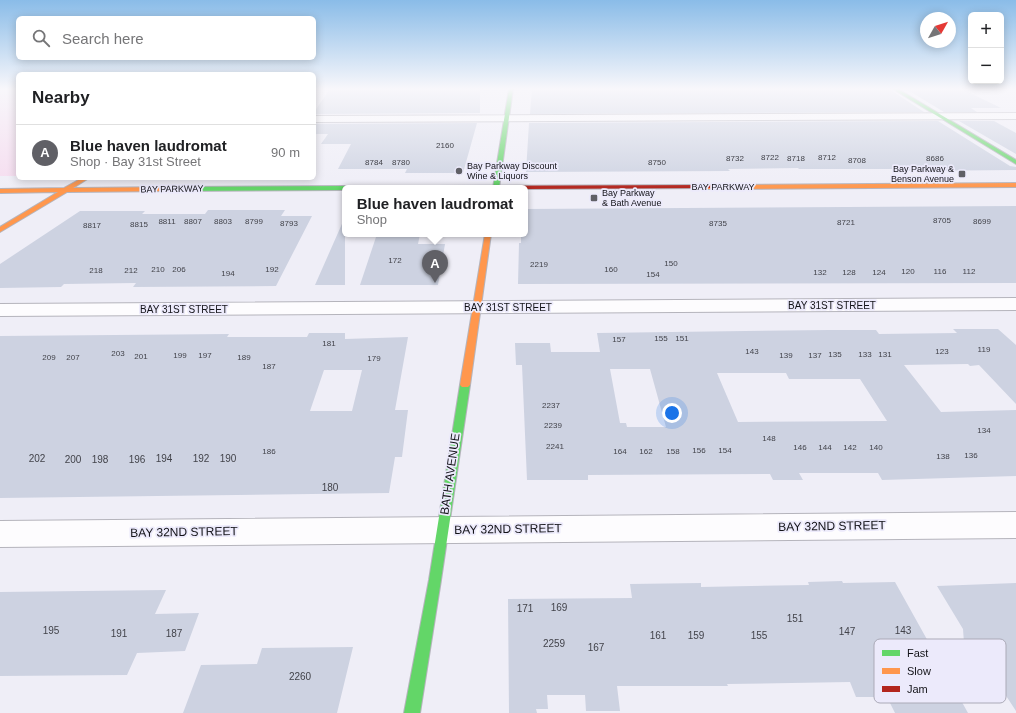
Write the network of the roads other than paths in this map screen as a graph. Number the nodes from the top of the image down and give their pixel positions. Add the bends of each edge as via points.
1 (505, 122) edge
2 (949, 122) edge
3 (1016, 162) edge
4 (83, 180) edge
5 (496, 185) edge
6 (1016, 185) edge
7 (342, 188) edge
8 (528, 188) edge
9 (66, 190) junction
10 (0, 191) edge
11 (0, 230) edge
12 (488, 237) edge
13 (1016, 304) edge
14 (476, 307) junction
15 (0, 310) edge
16 (1016, 525) edge
17 (442, 530) junction
18 (0, 534) edge
19 (412, 713) edge

1 - 5 main road
2 - 3 main road
4 - 9 main road
6 - 8 main road, BAY PARKWAY
7 - 9 main road, BAY PARKWAY
9 - 10 main road, BAY PARKWAY
9 - 11 main road
12 - 14 main road, BATH AVENUE
13 - 14 street, BAY 31ST STREET
14 - 15 street, BAY 31ST STREET
14 - 17 main road, BATH AVENUE
16 - 17 street, BAY 32ND STREET
17 - 18 street, BAY 32ND STREET
17 - 19 main road, BATH AVENUE

